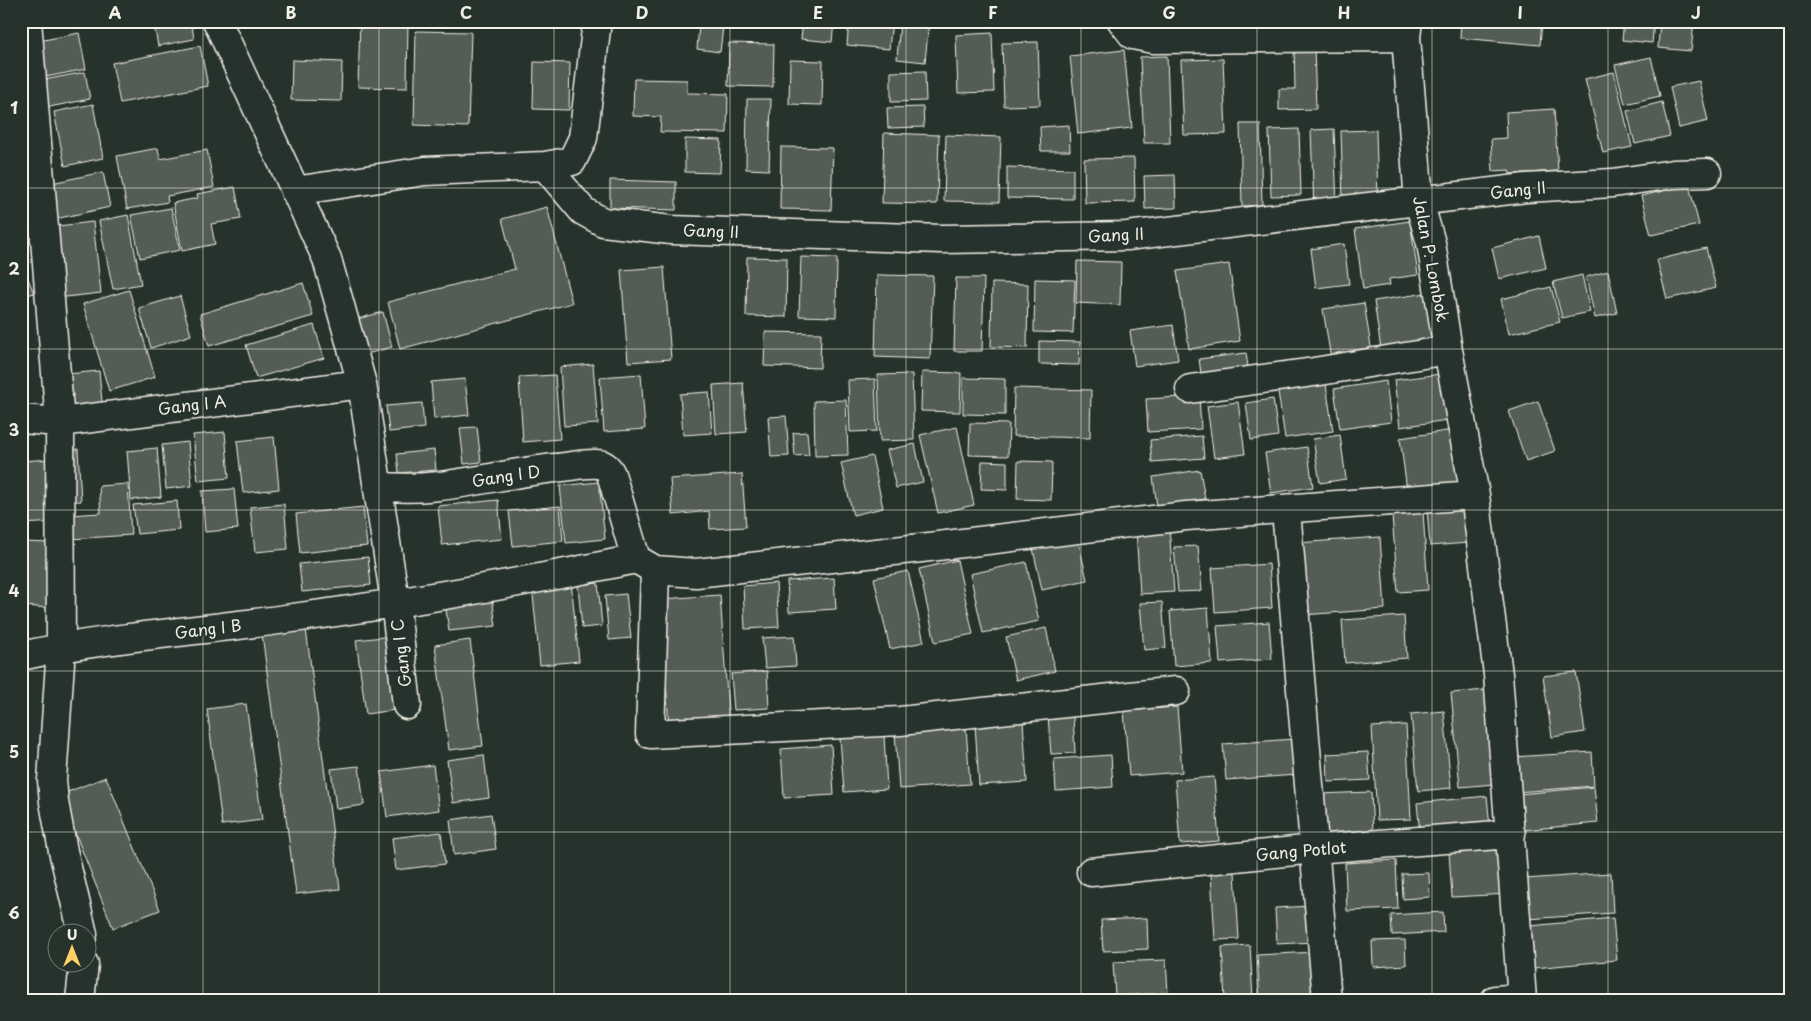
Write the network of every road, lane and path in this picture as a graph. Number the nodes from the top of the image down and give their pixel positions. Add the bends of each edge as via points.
1 (217, 21) edge
2 (598, 21) edge
3 (1122, 21) edge
4 (1407, 29) edge
5 (26, 30) edge
6 (545, 166) junction
7 (1707, 173) dead end
8 (295, 191) junction
9 (1419, 202) junction
10 (1448, 350) junction
11 (362, 384) junction
12 (1190, 389) dead end
13 (21, 419) edge
14 (60, 422) junction
15 (378, 486) junction
16 (1475, 495) junction
17 (1286, 510) junction
18 (645, 564) junction
19 (395, 601) junction
20 (61, 648) junction
21 (21, 656) edge
22 (1176, 691) dead end
23 (407, 705) dead end
24 (1511, 834) junction
25 (1314, 849) junction
26 (1091, 872) dead end
27 (81, 924) edge
28 (83, 974) edge
29 (1513, 999) edge
30 (80, 1000) edge
31 (1327, 1000) edge

1 - 8 street, Gang I C
2 - 6 street via 580,149 572,162
3 - 4 street via 1133,35 1153,39
4 - 9 street, Jalan P. Lombok
5 - 14 street
6 - 8 street via 425,171
6 - 9 street, Gang II via 583,211 603,222 671,230 942,238 1127,236
7 - 9 street, Gang II via 1526,188
8 - 11 street, Gang I C via 327,259
9 - 10 street, Jalan P. Lombok via 1431,243
10 - 12 street
10 - 16 street, Jalan P. Lombok
11 - 14 street, Gang I A
11 - 15 street, Gang I C
13 - 14 street, Gang I A
14 - 20 street
15 - 18 street, Gang I D via 402,489 451,485 535,470 598,464 608,468
15 - 19 street, Gang I C
16 - 17 street, Gang I B
16 - 24 street, Jalan P. Lombok via 1498,674
17 - 18 street, Gang I B via 1186,516 696,573
17 - 25 street
18 - 19 street, Gang I B
18 - 22 street via 650,734 900,721
19 - 20 street, Gang I B
19 - 23 street, Gang I C
20 - 21 street, Gang I B
20 - 27 street via 54,733 56,746 52,765 54,802
24 - 25 street, Gang Potlot
24 - 29 street, Jalan P. Lombok
25 - 26 street, Gang Potlot
25 - 31 street
28 - 30 street

